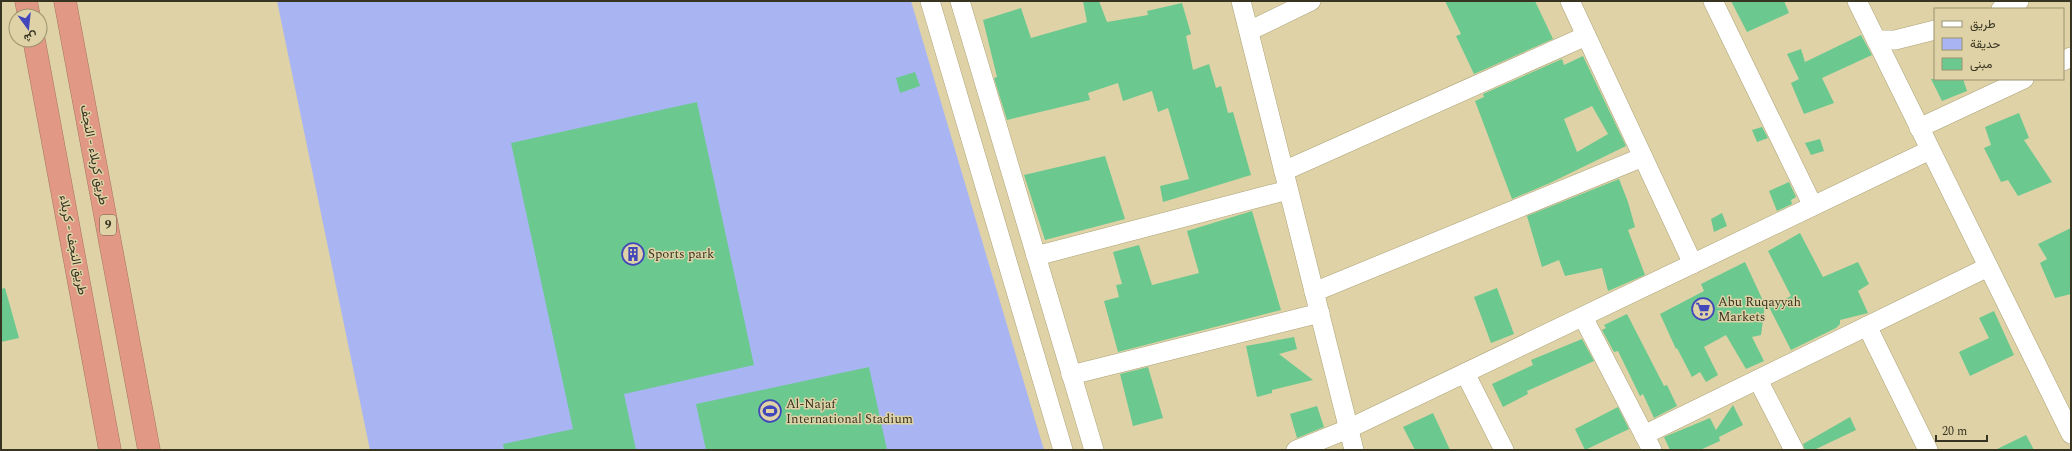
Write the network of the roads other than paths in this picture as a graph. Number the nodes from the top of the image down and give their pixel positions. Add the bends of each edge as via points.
1 (65, 1) edge
2 (930, 1) edge
3 (960, 1) edge
4 (1241, 1) edge
5 (1311, 1) edge
6 (1570, 1) edge
7 (1713, 1) edge
8 (1857, 1) edge
9 (2019, 1) edge
10 (2003, 8) edge
11 (1934, 30) edge
12 (1249, 31) junction
13 (1586, 36) junction
14 (1876, 40) junction
15 (35, 48) edge
16 (2022, 80) edge
17 (1919, 128) junction
18 (1930, 150) junction
19 (1643, 157) junction
20 (1284, 172) junction
21 (1288, 190) junction
22 (1814, 206) junction
23 (1036, 256) junction
24 (1693, 264) junction
25 (1988, 267) junction
26 (1314, 292) junction
27 (1320, 314) junction
28 (1583, 316) junction
29 (1867, 326) junction
30 (1465, 373) junction
31 (1071, 375) junction
32 (1758, 380) junction
33 (1348, 429) junction
34 (2071, 434) edge
35 (1648, 443) edge
36 (110, 450) edge
37 (150, 450) edge
38 (1063, 450) edge
39 (1094, 450) edge
40 (1296, 450) edge
41 (1354, 450) edge
42 (1504, 450) edge
43 (1794, 450) edge
44 (1928, 450) edge

1 - 37 highway, طريق کربلاء - النجف / 9
2 - 38 street
3 - 23 street
4 - 12 street
5 - 12 street
6 - 13 street
7 - 22 street
8 - 14 street
9 - 10 street
11 - 14 street via 1895,40
12 - 20 street
13 - 19 street
13 - 20 street
14 - 17 street
15 - 36 highway, طريق النجف - کربلاء
16 - 17 street
17 - 18 street
18 - 22 street
18 - 25 street
19 - 24 street
19 - 26 street
20 - 21 street
21 - 23 street
21 - 26 street
22 - 24 street
23 - 31 street
24 - 28 street
25 - 29 street
25 - 34 street
26 - 27 street
27 - 31 street
27 - 33 street
28 - 30 street
28 - 35 street
29 - 32 street
29 - 44 street
30 - 33 street
30 - 42 street
31 - 39 street
32 - 35 street
32 - 43 street
33 - 40 street
33 - 41 street

